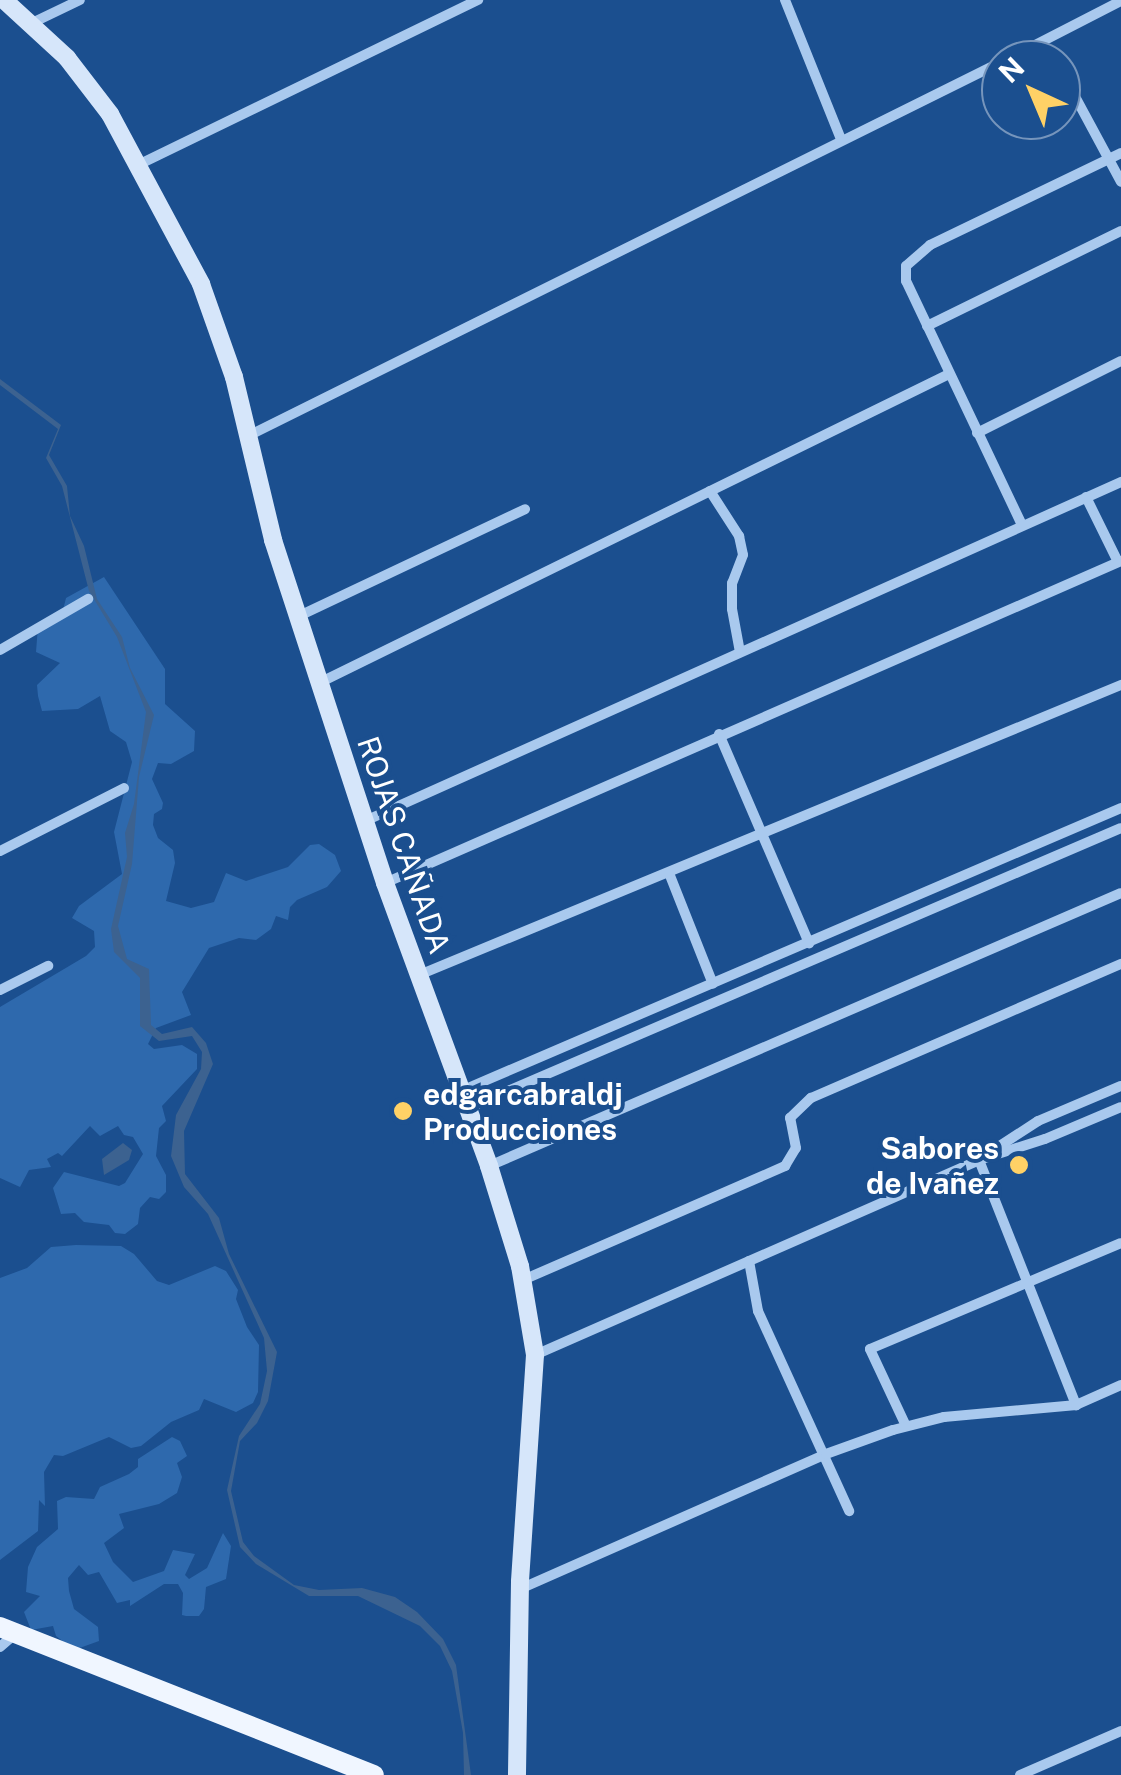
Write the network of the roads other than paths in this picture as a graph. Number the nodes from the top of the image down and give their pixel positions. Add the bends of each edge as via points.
1 (4, 0) edge
2 (80, 0) edge
3 (478, 0) edge
4 (785, 0) edge
5 (1121, 1) edge
6 (32, 23) junction
7 (1044, 40) edge
8 (981, 72) edge
9 (1081, 107) edge
10 (842, 139) junction
11 (1121, 153) edge
12 (1110, 159) junction
13 (140, 164) junction
14 (1121, 182) edge
15 (1121, 232) edge
16 (926, 326) junction
17 (1121, 362) edge
18 (949, 374) junction
19 (977, 432) junction
20 (248, 436) junction
21 (1121, 482) edge
22 (710, 491) junction
23 (1086, 497) junction
24 (526, 509) dead end
25 (1022, 525) junction
26 (1120, 561) edge
27 (88, 599) dead end
28 (299, 616) junction
29 (0, 650) edge
30 (740, 652) junction
31 (321, 682) junction
32 (1121, 685) edge
33 (718, 734) junction
34 (124, 788) dead end
35 (1121, 808) edge
36 (365, 821) junction
37 (1121, 828) edge
38 (762, 834) junction
39 (0, 850) edge
40 (669, 872) junction
41 (385, 883) junction
42 (1121, 893) edge
43 (809, 943) junction
44 (1121, 964) edge
45 (48, 966) dead end
46 (418, 975) junction
47 (713, 984) junction
48 (0, 990) edge
49 (1121, 1086) edge
50 (464, 1100) junction
51 (1121, 1107) edge
52 (979, 1160) junction
53 (489, 1166) junction
54 (1121, 1243) edge
55 (749, 1260) junction
56 (523, 1280) junction
57 (1027, 1283) junction
58 (534, 1354) junction
59 (1121, 1385) edge
60 (1076, 1405) junction
61 (906, 1426) junction
62 (826, 1454) junction
63 (849, 1511) dead end
64 (520, 1589) junction
65 (5, 1636) edge
66 (1121, 1731) edge
67 (374, 1775) edge
68 (517, 1775) edge
69 (1020, 1775) edge

1 - 6 main road, ROJAS CAÑADA
2 - 6 street
3 - 13 street
4 - 10 street
5 - 7 street
6 - 13 main road, ROJAS CAÑADA via 88,82
8 - 10 street
9 - 12 street
10 - 20 street
11 - 12 street
12 - 14 street
12 - 16 street via 914,256 906,281
13 - 20 main road, ROJAS CAÑADA via 201,284
15 - 16 street
16 - 18 street
17 - 19 street
18 - 19 street
18 - 22 street
19 - 25 street
20 - 28 main road, ROJAS CAÑADA
21 - 23 street
22 - 30 street via 739,536 732,609
22 - 31 street
23 - 25 street
23 - 26 street
24 - 28 street
25 - 30 street
26 - 33 street
27 - 29 street
28 - 31 main road, ROJAS CAÑADA
30 - 36 street
31 - 36 main road, ROJAS CAÑADA
32 - 38 street
33 - 38 street
33 - 41 street
34 - 39 street
35 - 43 street
36 - 41 main road, ROJAS CAÑADA
37 - 50 street
38 - 40 street
38 - 43 street
40 - 46 street
40 - 47 street
41 - 46 main road, ROJAS CAÑADA
42 - 53 street
43 - 47 street
44 - 56 street via 811,1098 790,1118 796,1148 785,1166
45 - 48 street
46 - 50 main road, ROJAS CAÑADA
47 - 50 street
49 - 52 street via 1038,1121
50 - 53 main road, ROJAS CAÑADA
51 - 52 street
52 - 55 street
52 - 57 street
53 - 56 main road, ROJAS CAÑADA
54 - 57 street
55 - 58 street
55 - 62 street via 758,1311
56 - 58 main road, ROJAS CAÑADA
57 - 60 street
57 - 61 street via 870,1349
58 - 64 main road, ROJAS CAÑADA
59 - 60 street
60 - 61 street
61 - 62 street
62 - 63 street
62 - 64 street
64 - 68 main road, ROJAS CAÑADA
65 - 67 main road
66 - 69 street

